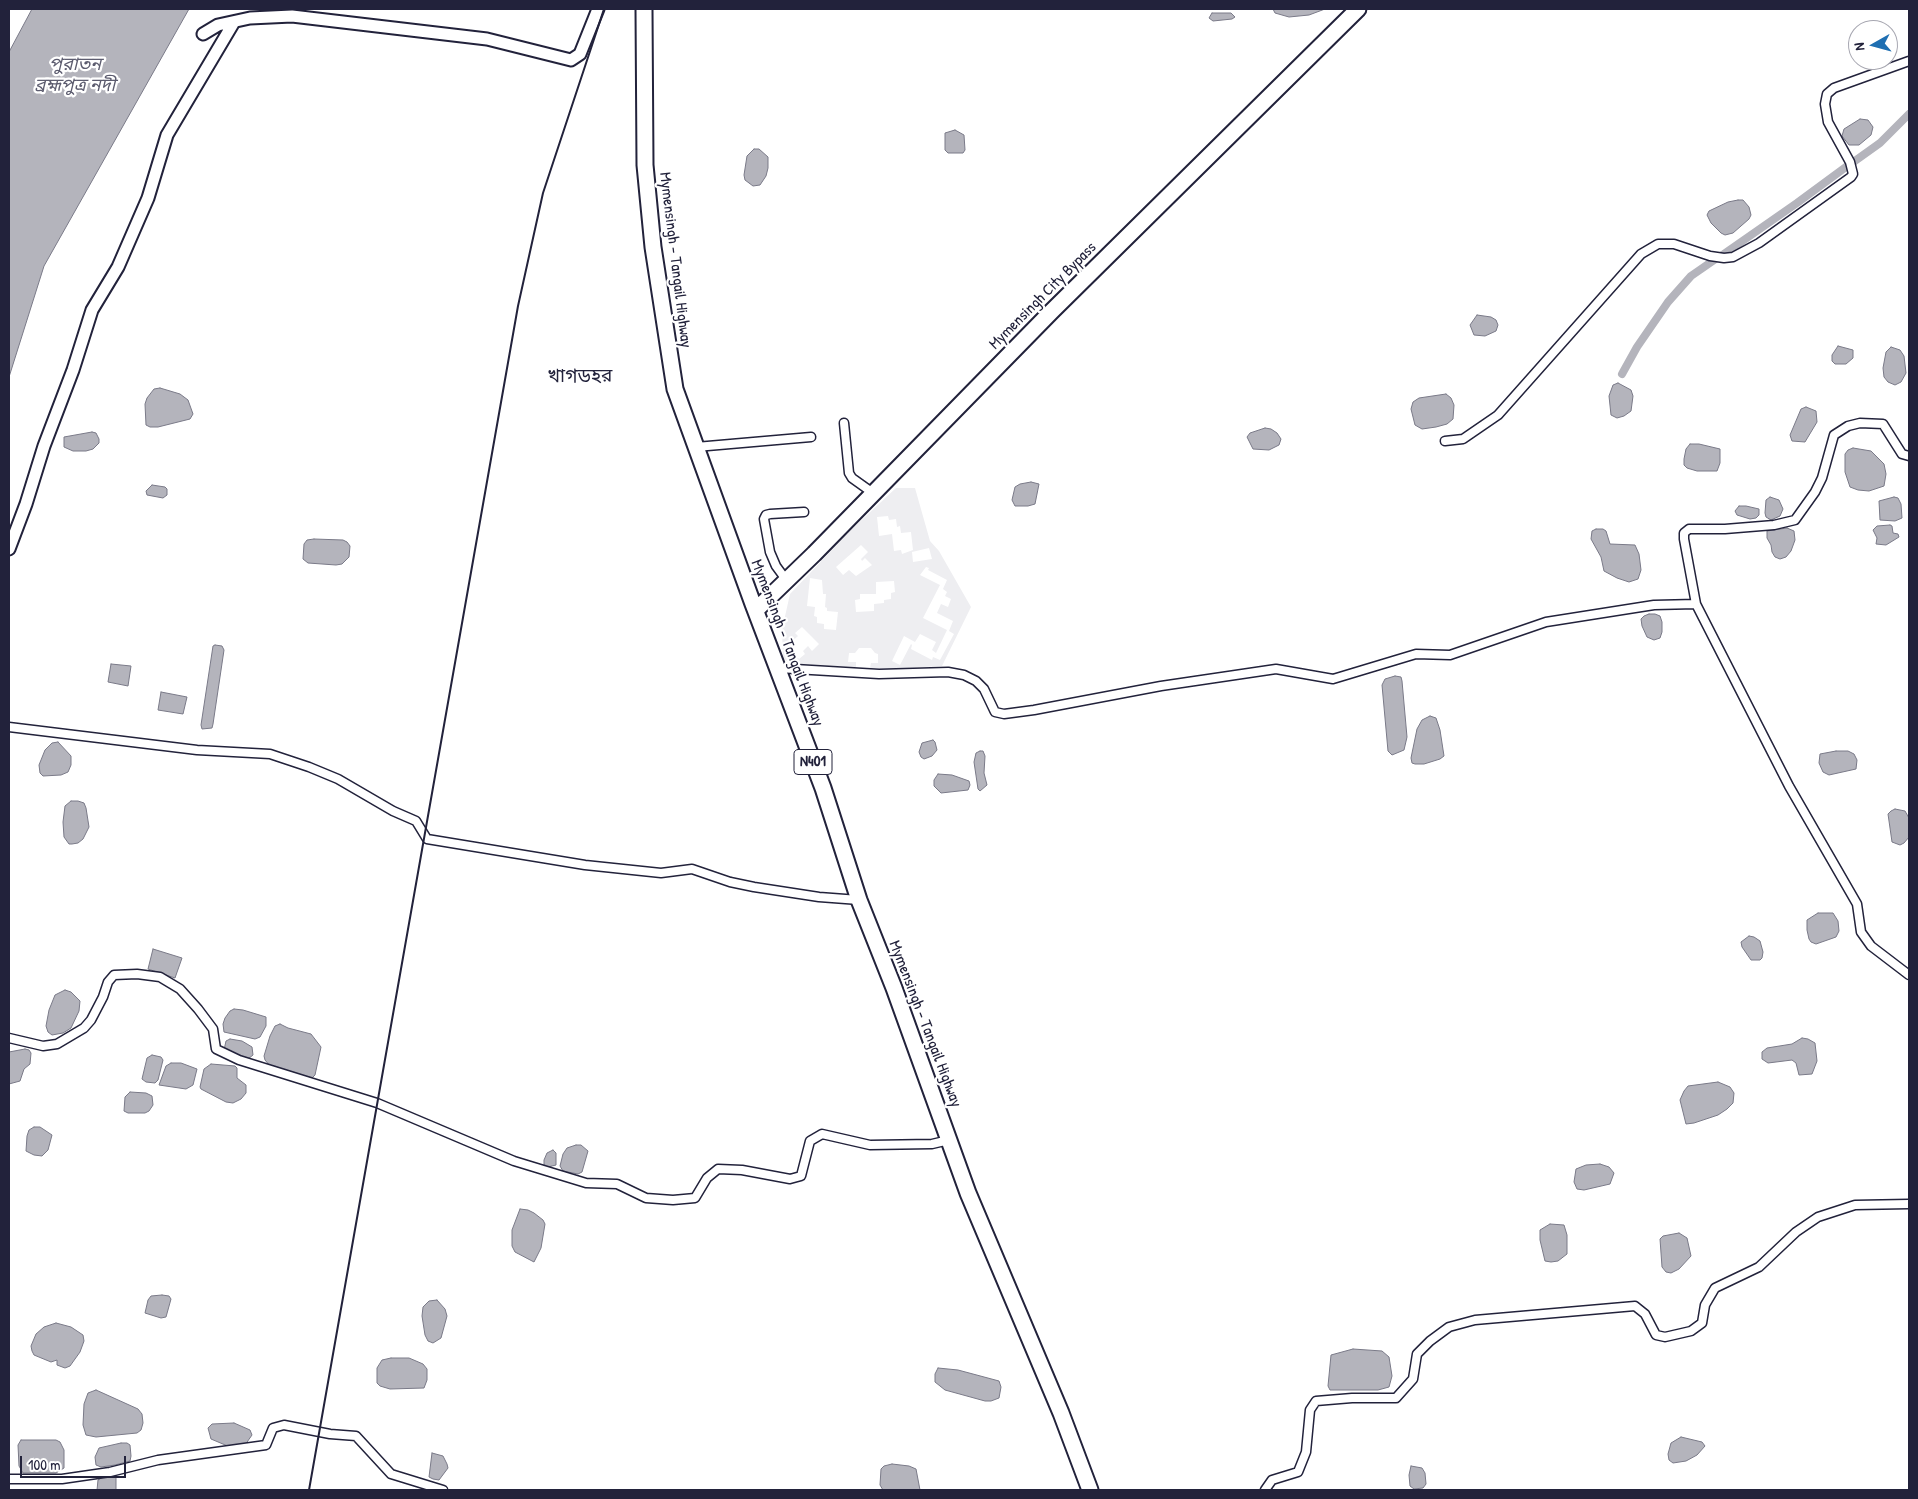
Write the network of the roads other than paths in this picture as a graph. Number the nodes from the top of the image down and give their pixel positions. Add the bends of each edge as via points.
1 (598, 9) edge
2 (644, 9) edge
3 (1358, 9) edge
4 (234, 22) junction
5 (203, 34) dead end
6 (1909, 61) edge
7 (844, 423) dead end
8 (811, 438) dead end
9 (1446, 440) dead end
10 (696, 447) junction
11 (1909, 456) edge
12 (873, 493) junction
13 (804, 512) dead end
14 (9, 549) edge
15 (787, 580) junction
16 (1696, 604) junction
17 (756, 610) junction
18 (778, 668) junction
19 (9, 727) edge
20 (859, 900) junction
21 (1909, 975) edge
22 (9, 1038) edge
23 (950, 1140) junction
24 (1909, 1204) edge
25 (9, 1479) edge
26 (444, 1490) edge
27 (1090, 1490) edge
28 (1265, 1490) edge

1 - 4 street via 580,54 571,60 487,39 332,20 292,16
2 - 10 highway, Mymensingh - Tangail Highway / N401 via 645,165 653,247 675,389
3 - 12 highway, Mymensingh City Bypass
4 - 5 street via 218,25
4 - 14 street via 167,136 145,206 118,267 92,310
6 - 9 street via 1834,88 1827,94 1828,122 1850,162 1851,178 1759,243 1733,257 1710,256 1674,244 1658,244 1641,254 1498,415 1463,439
7 - 12 street via 849,473
8 - 10 street
10 - 17 highway, Mymensingh - Tangail Highway / N401
11 - 16 street via 1902,454 1883,424 1848,426 1834,435 1822,478 1795,520 1774,525 1689,529 1684,533 1684,539
12 - 15 highway, Mymensingh City Bypass
13 - 15 street via 770,514 764,519 770,552
15 - 17 highway, Mymensingh City Bypass
16 - 18 street via 1654,605 1546,622 1450,655 1416,654 1333,679 1276,670 1161,686 1004,714 995,712 984,689 964,675
16 - 21 street via 1789,786 1857,904 1861,932 1871,946
17 - 18 highway, Mymensingh - Tangail Highway / N401
18 - 20 highway, Mymensingh - Tangail Highway / N401 via 823,788
19 - 20 street via 188,749 270,754 338,779 416,821 427,839 585,865 661,873 692,869 754,887
20 - 23 highway, Mymensingh - Tangail Highway / N401
22 - 23 street via 43,1046 58,1044 91,1020 114,975 160,977 180,989 213,1029 216,1049 239,1060 377,1103 514,1161 586,1183 617,1184 646,1198 695,1198 706,1178 718,1169 790,1179 801,1176 810,1141 822,1134 870,1145 932,1144
23 - 27 highway, Mymensingh - Tangail Highway / N401 via 968,1193
24 - 28 street via 1855,1205 1818,1218 1796,1232 1759,1267 1715,1288 1706,1305 1702,1323 1665,1338 1656,1335 1645,1314 1635,1306 1475,1320 1449,1327 1417,1354 1413,1379 1396,1398 1316,1401 1310,1410 1306,1452 1298,1472 1272,1480
25 - 26 street via 62,1479 158,1460 266,1445 274,1428 284,1425 356,1436 391,1474

